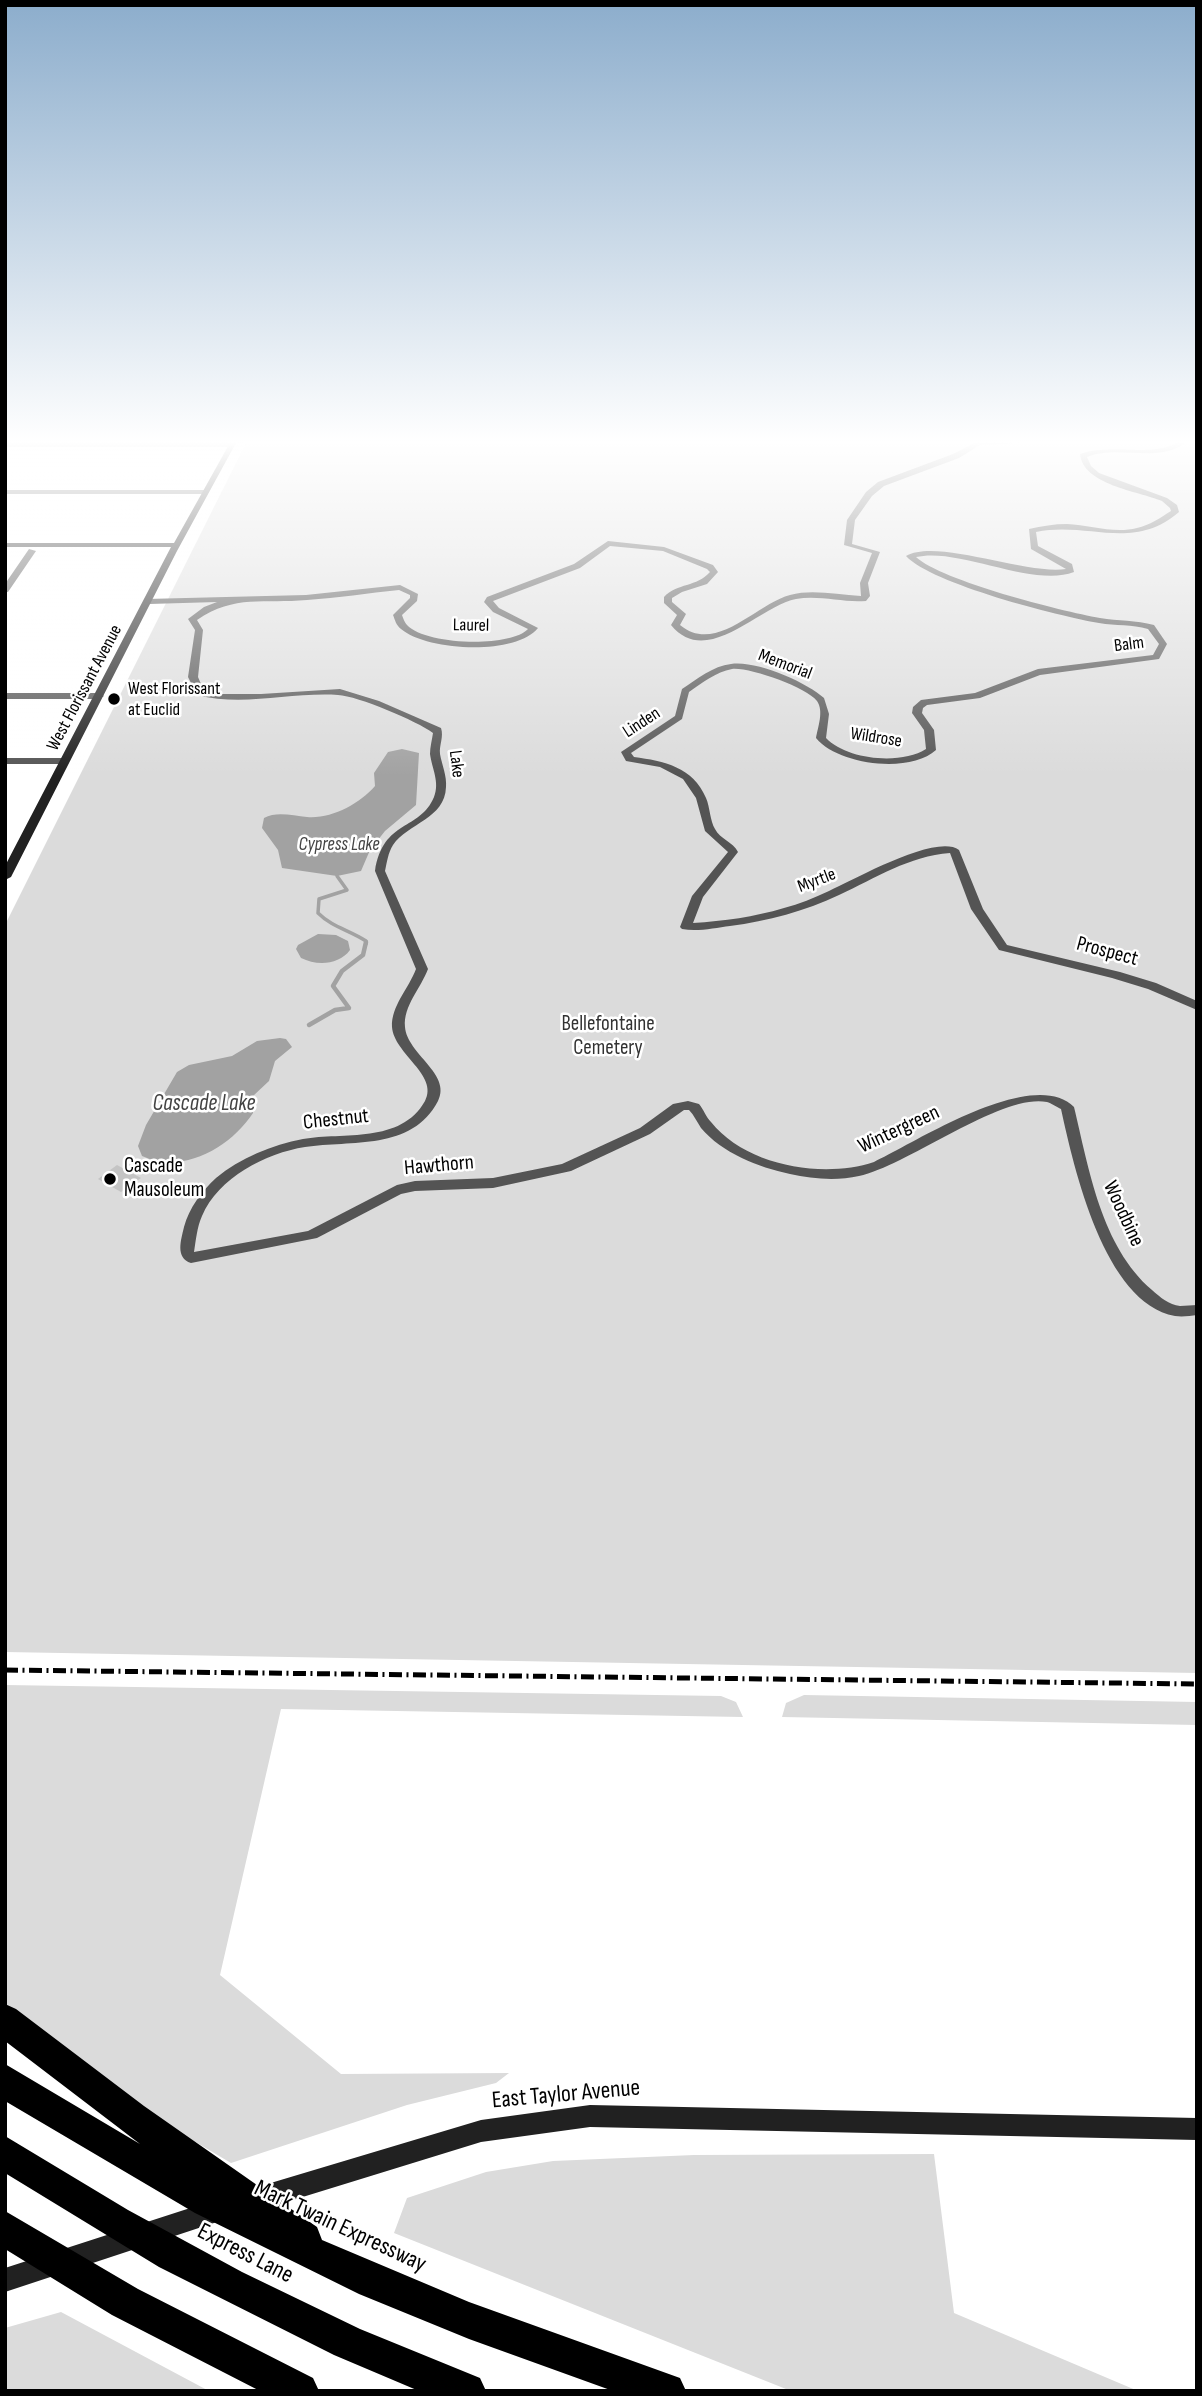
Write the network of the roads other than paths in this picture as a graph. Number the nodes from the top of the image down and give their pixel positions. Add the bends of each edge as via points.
1 (31, 553) edge
2 (173, 553) edge
3 (592, 553) edge
4 (667, 553) edge
5 (876, 553) edge
6 (916, 553) edge
7 (934, 553) edge
8 (1045, 553) edge
9 (5, 590) edge
10 (231, 600) junction
11 (149, 601) junction
12 (738, 665) joint
13 (5, 696) edge
14 (99, 696) junction
15 (821, 738) joint
16 (929, 753) joint
17 (5, 761) edge
18 (63, 761) junction
19 (5, 877) edge
20 (686, 927) joint
21 (1003, 948) joint
22 (422, 969) joint
23 (1197, 1006) edge
24 (1060, 1101) joint
25 (687, 1105) joint
26 (191, 1258) joint
27 (1192, 1312) edge
28 (5, 2020) edge
29 (5, 2081) edge
30 (1197, 2129) edge
31 (5, 2153) edge
32 (5, 2229) edge
33 (342, 2268) junction
34 (5, 2280) edge
35 (300, 2391) edge
36 (467, 2391) edge
37 (667, 2391) edge

1 - 9 street
2 - 11 main road, West Florissant Avenue
3 - 10 street, Laurel via 577,566 489,601 495,610 534,631 483,644 439,641 401,625 397,615 414,599 404,588
4 - 5 street, Laurel via 714,572 706,582 676,590 668,597 668,603 682,614 675,625 689,635 720,636 780,600 837,594 863,599
6 - 16 street, Balm via 910,556 919,567 1024,604 1151,627 1163,644 1156,657 1038,672 977,696 922,704 917,713 929,730
7 - 8 street, Balm via 1013,569 1060,574 1071,570
10 - 11 street
10 - 22 street, Lake via 207,608 192,620 200,635 193,662 197,688 205,695 340,692 438,730 439,798 428,812 393,837 380,859 382,882
11 - 14 main road, West Florissant Avenue
12 - 15 street, Memorial via 820,698 824,710
12 - 20 street, Linden via 685,691 680,717 626,752 630,759 658,762 689,779 706,805 710,831 733,852 698,896
13 - 14 street
14 - 18 main road, West Florissant Avenue
15 - 16 street, Wildrose via 837,749 887,761 904,762
17 - 18 street
18 - 19 main road, West Florissant Avenue
20 - 21 street, Myrtle via 773,915 843,890 906,858 954,850 977,909
21 - 23 street, Prospect via 1116,975
22 - 26 street, Chestnut via 405,998 398,1025 400,1038 435,1089 425,1110 403,1127 374,1139 304,1143 277,1150 237,1171 202,1200 194,1216 187,1254
24 - 25 street, Wintergreen via 1031,1098 1003,1105 886,1164 832,1175 790,1170 741,1152
24 - 27 street, Woodbine via 1067,1107 1093,1205 1125,1268 1156,1304 1175,1312
25 - 26 street, Hawthorn via 623,1143 566,1168 493,1183 397,1190 312,1235
28 - 33 highway via 132,2118
29 - 33 highway, Mark Twain Expressway via 162,2177
30 - 34 main road, East Taylor Avenue via 622,2115 481,2131
31 - 36 highway, Express Lane via 213,2277 328,2333
32 - 35 highway via 125,2302
33 - 37 highway, Mark Twain Expressway via 510,2336

